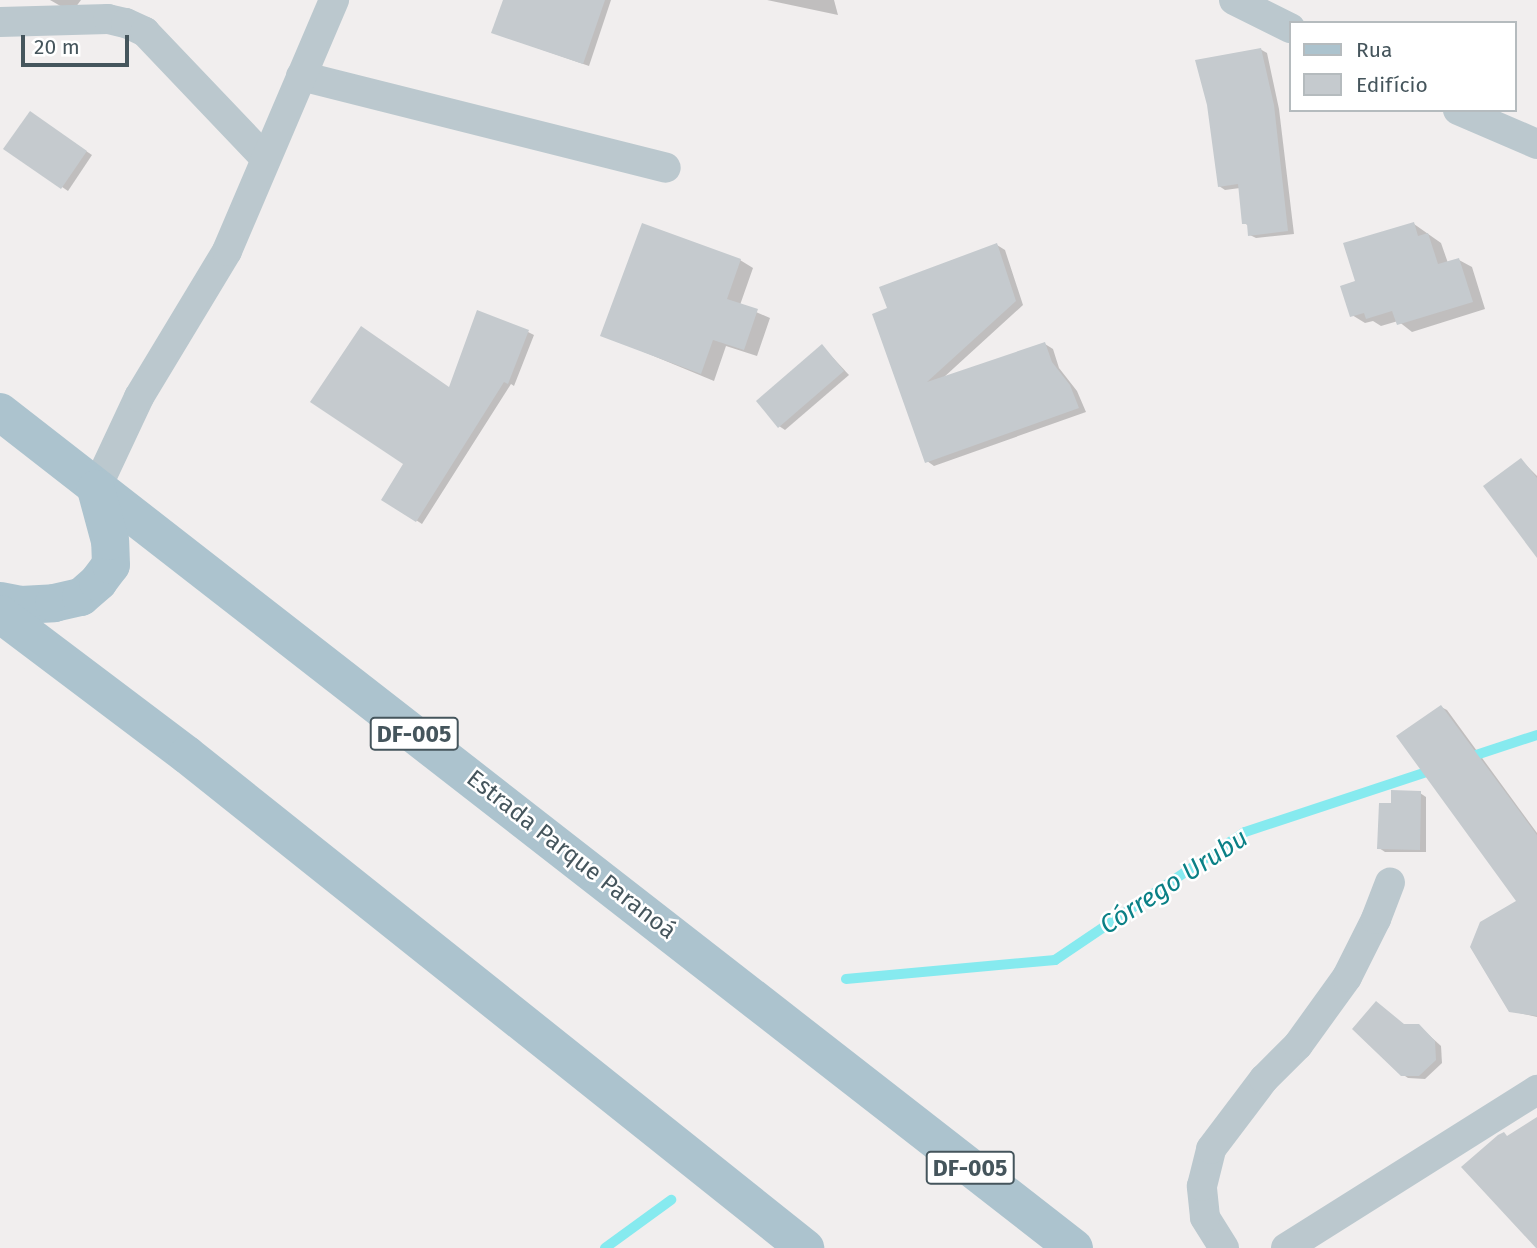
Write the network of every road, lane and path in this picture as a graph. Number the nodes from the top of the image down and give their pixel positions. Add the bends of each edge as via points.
1 (334, 0) edge
2 (1234, 0) edge
3 (0, 22) edge
4 (1288, 27) edge
5 (301, 76) junction
6 (1463, 112) edge
7 (1537, 144) edge
8 (267, 159) junction
9 (666, 168) dead end
10 (0, 412) edge
11 (96, 489) junction
12 (0, 601) edge
13 (0, 614) edge
14 (1390, 883) dead end
15 (1537, 1090) edge
16 (805, 1248) edge
17 (1074, 1248) edge
18 (1224, 1248) edge
19 (1286, 1248) edge

1 - 5 street
2 - 4 street
3 - 8 street via 108,19 145,32
5 - 8 street
5 - 9 street
6 - 7 street
8 - 11 street via 227,251 139,397
10 - 11 main road, Estrada Parque Paranoá / DF-005
11 - 12 main road via 110,541 111,565 97,582 82,597 54,603
11 - 17 main road, Estrada Parque Paranoá / DF-005
13 - 16 main road via 187,754
14 - 18 street via 1346,977 1298,1045 1236,1112 1211,1149 1202,1186 1205,1217
15 - 19 street

